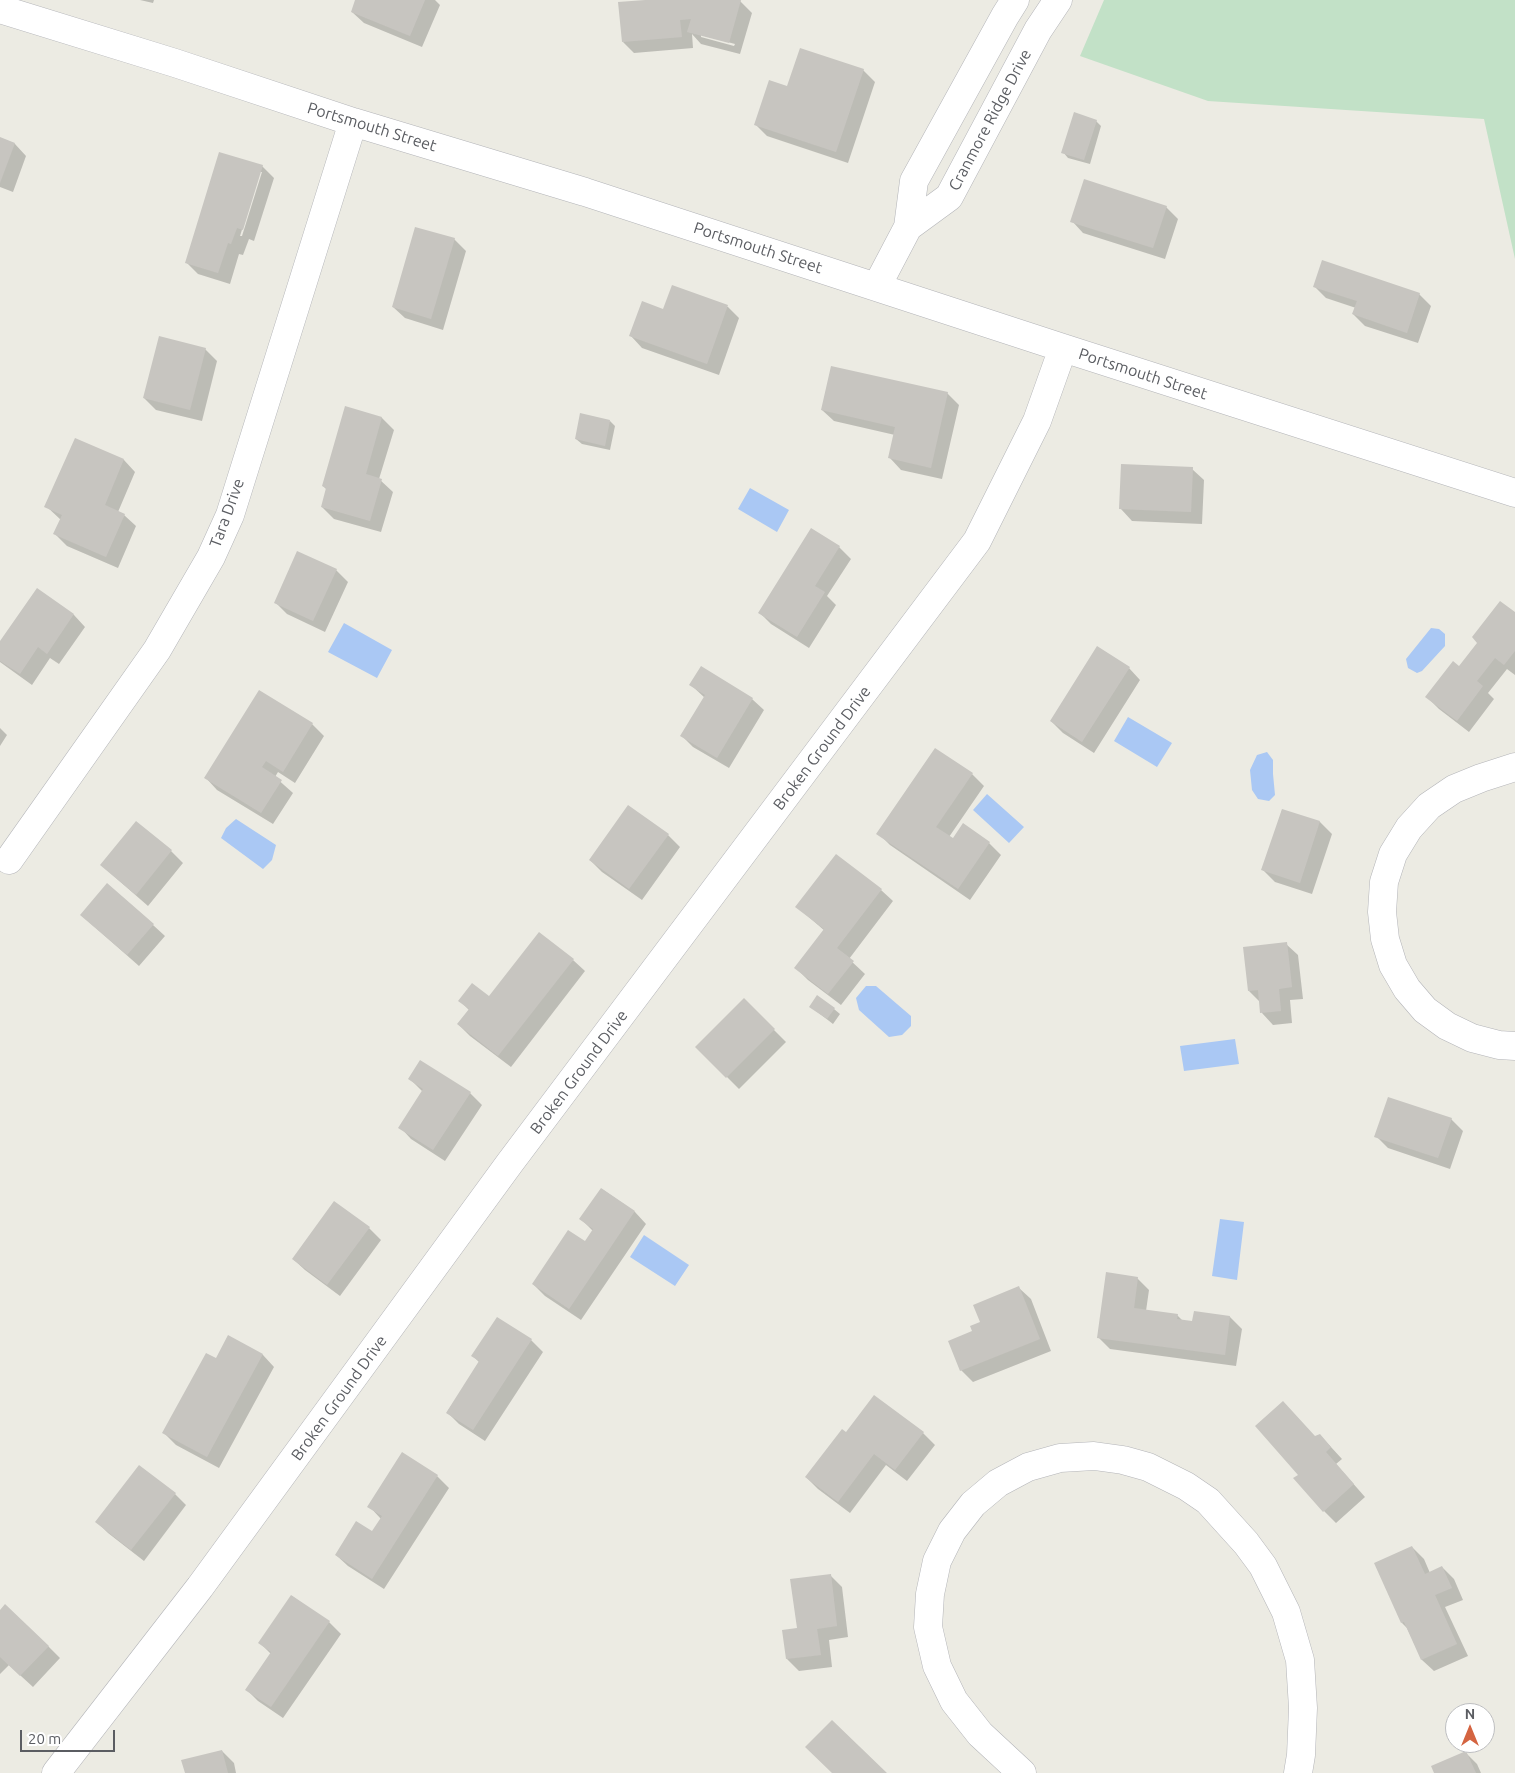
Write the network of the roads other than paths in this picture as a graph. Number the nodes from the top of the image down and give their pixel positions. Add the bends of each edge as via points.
1 (1015, 0) edge
2 (1058, 0) edge
3 (0, 8) edge
4 (353, 122) junction
5 (908, 227) junction
6 (877, 286) junction
7 (1063, 348) junction
8 (1515, 493) edge
9 (1515, 767) edge
10 (10, 860) dead end
11 (1515, 1046) edge
12 (56, 1773) edge
13 (1022, 1773) edge
14 (1298, 1773) edge

1 - 5 street, Cranmore Ridge Drive via 914,181
2 - 5 street, Cranmore Ridge Drive via 1038,30 949,197
3 - 4 street, Portsmouth Street
4 - 6 street, Portsmouth Street
4 - 10 street, Tara Drive via 230,515 157,650
5 - 6 street, Cranmore Ridge Drive
6 - 7 street, Portsmouth Street
7 - 8 street, Portsmouth Street
7 - 12 street, Broken Ground Drive via 1037,421 977,541 504,1172 200,1587
9 - 11 street via 1454,789 1429,806 1408,828 1393,854 1384,882 1382,912 1385,939 1393,965 1425,1010 1472,1038
13 - 14 street via 980,1734 954,1701 937,1666 928,1627 937,1561 952,1531 973,1504 998,1483 1028,1467 1060,1458 1094,1456 1148,1467 1186,1486 1208,1501 1263,1566 1286,1612 1300,1660 1303,1708

